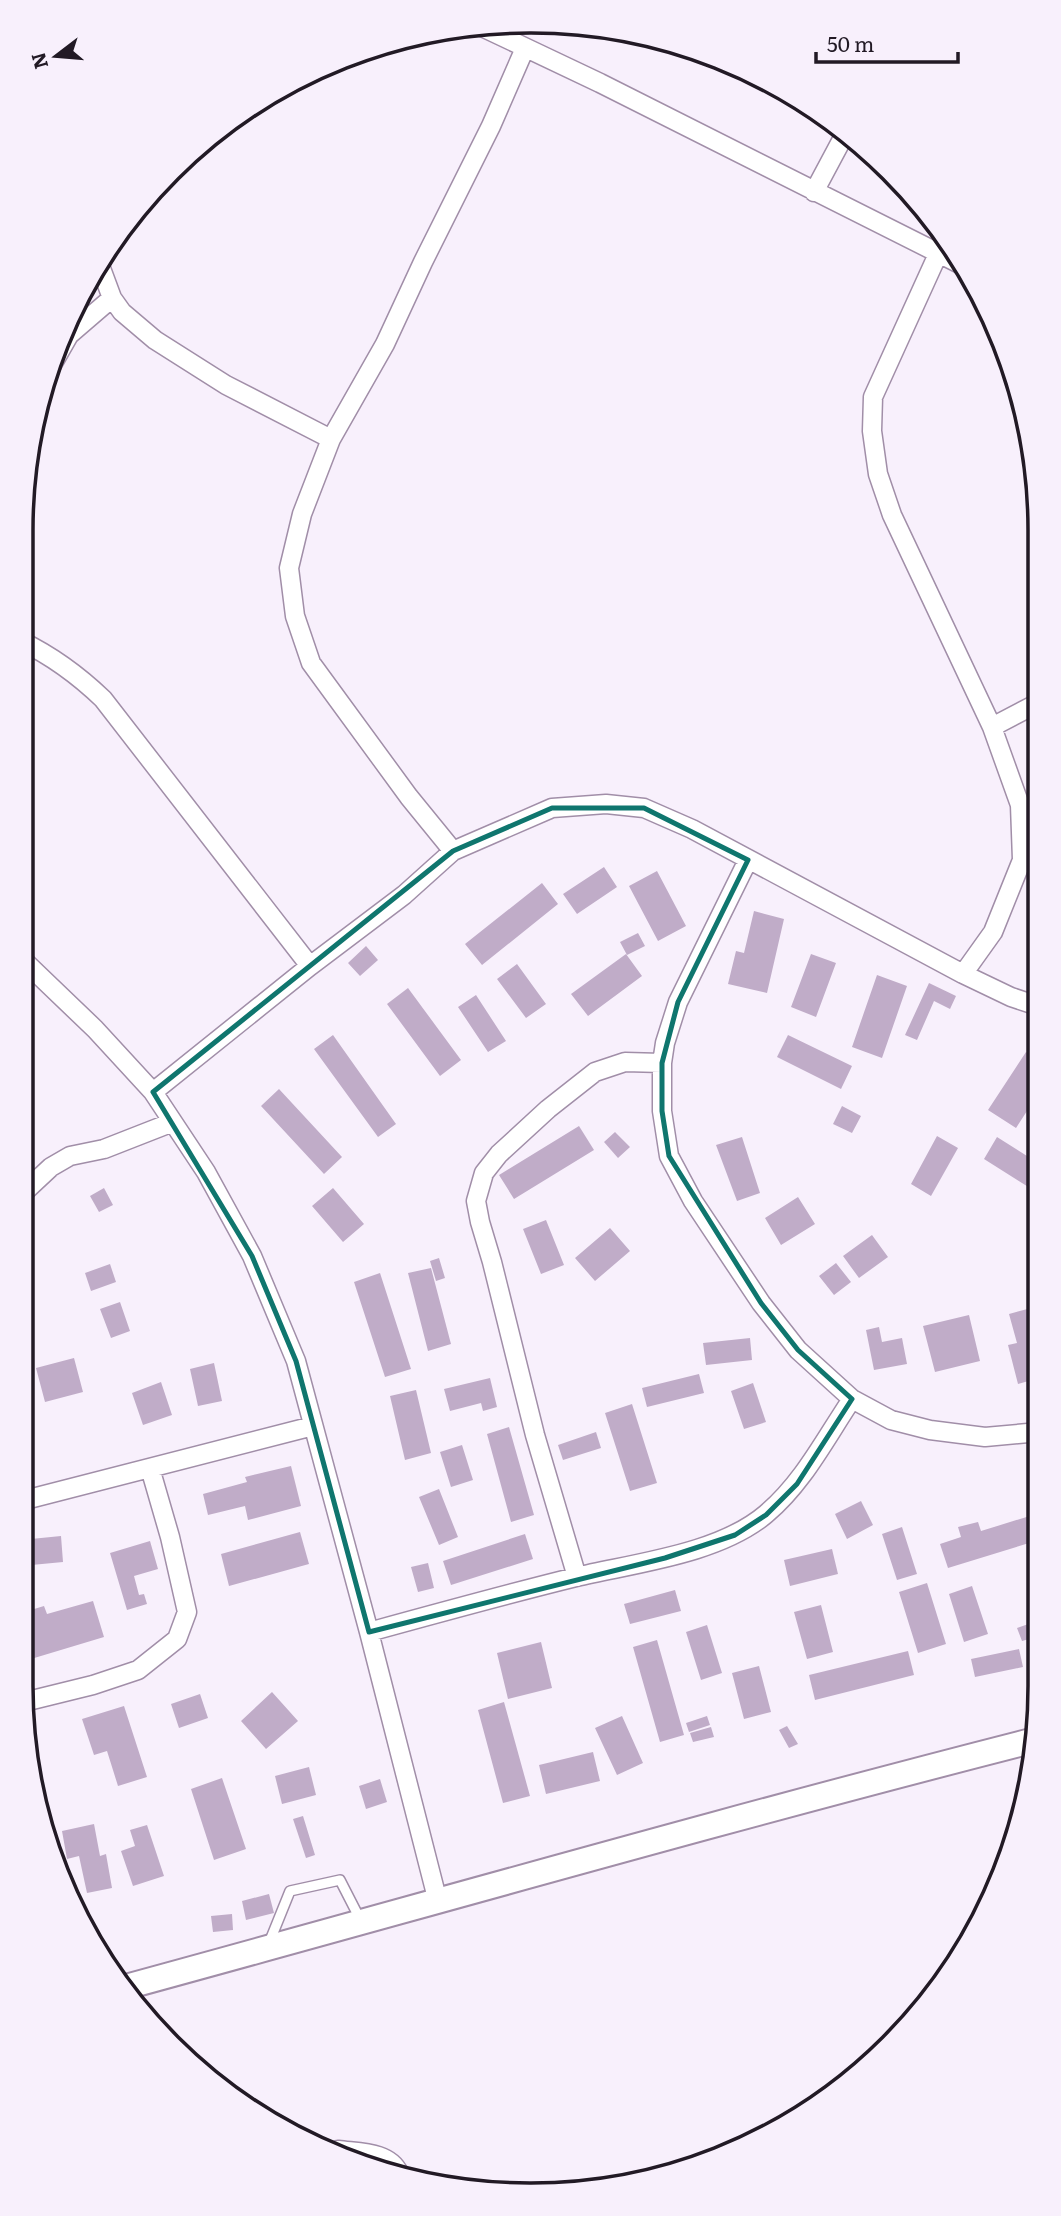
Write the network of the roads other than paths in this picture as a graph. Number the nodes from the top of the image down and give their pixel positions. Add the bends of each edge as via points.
1 (497, 34) edge
2 (525, 48) junction
3 (841, 142) edge
4 (814, 192) junction
5 (937, 254) junction
6 (947, 258) edge
7 (104, 276) edge
8 (112, 298) junction
9 (77, 329) edge
10 (331, 439) junction
11 (33, 647) edge
12 (1028, 709) edge
13 (992, 727) junction
14 (453, 851) junction
15 (748, 860) junction
16 (310, 966) junction
17 (33, 970) edge
18 (962, 974) junction
19 (1028, 1003) edge
20 (662, 1063) junction
21 (153, 1092) junction
22 (173, 1122) junction
23 (33, 1184) edge
24 (852, 1399) junction
25 (313, 1426) junction
26 (1028, 1433) edge
27 (150, 1468) junction
28 (33, 1498) edge
29 (577, 1577) junction
30 (369, 1632) junction
31 (33, 1700) edge
32 (1024, 1743) edge
33 (438, 1902) junction
34 (362, 1923) junction
35 (267, 1949) junction
36 (134, 1985) edge
37 (371, 2156) edge
38 (392, 2163) edge

1 - 2 street
2 - 4 street
2 - 10 street via 385,344
3 - 4 street
4 - 5 street
5 - 6 street
5 - 13 street via 873,397 872,431 878,474 892,514
7 - 8 street
8 - 9 street
8 - 10 street via 155,340 226,385
10 - 14 street via 302,514 289,568 295,616 311,663
11 - 16 street via 76,674 103,699
12 - 13 street
13 - 18 street via 1020,805 1022,860 993,932
14 - 15 street via 552,808 606,804 644,808
14 - 16 street via 404,895
15 - 18 street
15 - 20 street via 678,1002
16 - 21 street
17 - 21 street
18 - 19 street
20 - 24 street via 662,1111 669,1156 693,1200 798,1350
20 - 29 street via 625,1062 595,1072 499,1154 484,1173 476,1201 535,1435
21 - 22 street
22 - 23 street via 104,1149 70,1156
22 - 25 street via 252,1256 296,1361
24 - 26 street via 891,1420 930,1430 985,1437
24 - 29 street via 797,1484 766,1515 735,1535 665,1558
25 - 27 street
25 - 30 street
27 - 28 street
27 - 31 street via 187,1612 177,1639 138,1670
29 - 30 street
30 - 33 street
32 - 33 street
33 - 34 street
34 - 35 street
34 - 35 lane via 340,1880 290,1891
35 - 36 street
37 - 38 street

